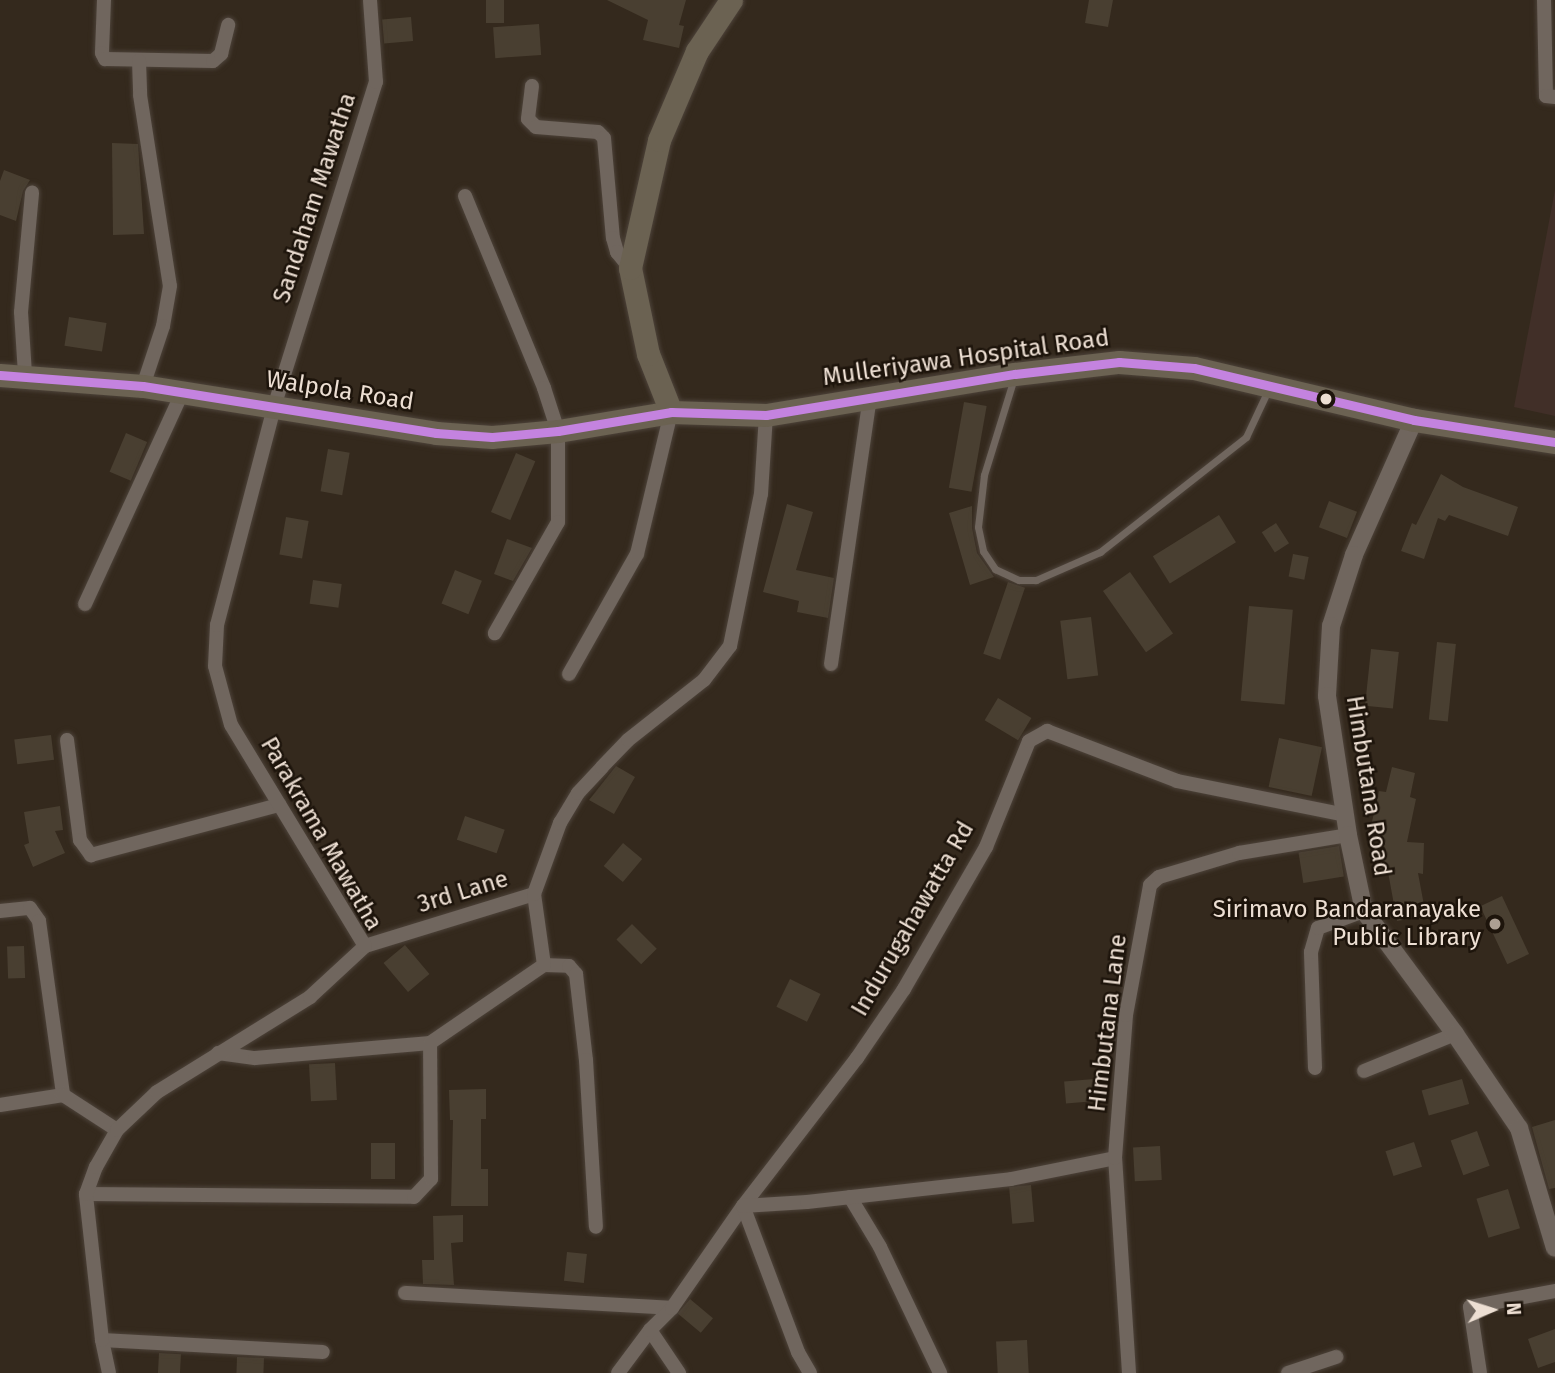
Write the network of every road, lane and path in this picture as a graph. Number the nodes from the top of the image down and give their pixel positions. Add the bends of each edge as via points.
1 (104, 0) edge
2 (370, 0) edge
3 (731, 0) edge
4 (1544, 0) edge
5 (228, 24) dead end
6 (139, 61) junction
7 (532, 86) dead end
8 (1555, 97) edge
9 (32, 193) dead end
10 (465, 196) dead end
11 (630, 268) junction
12 (25, 374) junction
13 (1015, 374) junction
14 (0, 375) edge
15 (143, 386) junction
16 (1270, 386) junction
17 (182, 393) junction
18 (870, 397) junction
19 (274, 407) junction
20 (671, 412) junction
21 (766, 415) junction
22 (1414, 420) junction
23 (558, 431) junction
24 (1555, 442) edge
25 (85, 604) dead end
26 (495, 633) dead end
27 (831, 664) dead end
28 (569, 674) dead end
29 (66, 740) dead end
30 (279, 805) junction
31 (1345, 815) junction
32 (1348, 835) junction
33 (534, 894) junction
34 (0, 911) edge
35 (1364, 911) junction
36 (365, 946) junction
37 (544, 965) junction
38 (1455, 1034) junction
39 (430, 1043) junction
40 (218, 1053) junction
41 (1315, 1068) dead end
42 (1364, 1071) dead end
43 (63, 1095) junction
44 (0, 1105) edge
45 (117, 1130) junction
46 (1115, 1158) junction
47 (86, 1194) junction
48 (850, 1197) junction
49 (743, 1206) junction
50 (596, 1227) dead end
51 (1555, 1248) edge
52 (1555, 1291) edge
53 (405, 1293) dead end
54 (672, 1308) junction
55 (650, 1329) junction
56 (102, 1340) junction
57 (323, 1352) dead end
58 (1336, 1357) dead end
59 (110, 1373) edge
60 (618, 1373) edge
61 (679, 1373) edge
62 (810, 1373) edge
63 (940, 1373) edge
64 (1129, 1373) edge
65 (1288, 1373) edge
66 (1480, 1373) edge

1 - 6 street via 105,59
2 - 19 street, Sandaham Mawatha via 376,82
3 - 11 main road via 697,51 659,140
4 - 8 street via 1546,96
5 - 6 street via 221,54 213,61
6 - 15 street via 140,94 170,286 163,326
7 - 11 street via 528,119 536,127 598,132 604,138 613,238
9 - 12 street via 21,312
10 - 23 street
11 - 20 main road via 648,354
12 - 14 main road, Walpola Road
12 - 15 main road, Walpola Road
13 - 16 main road, Mulleriyawa Hospital Road via 1119,362 1194,368
13 - 16 lane via 984,475 978,527 983,551 995,569 1019,580 1036,580 1100,552 1245,437
13 - 18 main road, Mulleriyawa Hospital Road
15 - 17 main road, Walpola Road
16 - 22 main road, Mulleriyawa Hospital Road
17 - 19 main road, Walpola Road
17 - 25 street
18 - 21 main road, Mulleriyawa Hospital Road
18 - 27 street
19 - 23 main road, Walpola Road via 436,433 492,437
19 - 30 street, Parakrama Mawatha via 216,625 215,666 231,725
20 - 21 main road, Mulleriyawa Hospital Road
20 - 23 main road, Walpola Road
20 - 28 street via 637,554
21 - 33 street via 761,494 730,646 704,680 628,740 578,793 560,823
22 - 24 main road, Mulleriyawa Hospital Road
22 - 31 street, Himbutana Road via 1354,555 1331,626 1328,696
23 - 26 street via 558,522
29 - 30 street via 80,840 91,855
30 - 36 street, Parakrama Mawatha
31 - 32 street, Himbutana Road
31 - 49 street, Indurugahawatta Rd via 1177,781 1047,731 1029,741 986,846 904,989
32 - 35 street, Himbutana Road
32 - 46 street, Himbutana Lane via 1239,853 1159,877 1150,885 1126,1015
33 - 36 street, 3rd Lane
33 - 37 street
34 - 43 street via 30,908 39,921
35 - 38 street, Himbutana Road
35 - 41 street via 1318,928 1311,952
36 - 40 street, Parakrama Mawatha via 310,997
37 - 39 street
37 - 50 street via 569,967 576,974
38 - 42 street
38 - 51 street, Himbutana Road via 1519,1128
39 - 40 street via 255,1058
39 - 47 street via 431,1179 414,1196
40 - 45 street, Parakrama Mawatha via 157,1092
43 - 44 street
43 - 45 street
45 - 47 street, Parakrama Mawatha
46 - 48 street via 1012,1179
46 - 64 street, Himbutana Lane
47 - 56 street, Parakrama Mawatha
48 - 49 street
48 - 63 street via 880,1247
49 - 54 street, Indurugahawatta Rd
49 - 62 street
52 - 66 street via 1470,1307
53 - 54 street
54 - 55 street, Indurugahawatta Rd
55 - 60 street, Indurugahawatta Rd
55 - 61 street
56 - 57 street
56 - 59 street, Parakrama Mawatha
58 - 65 street

